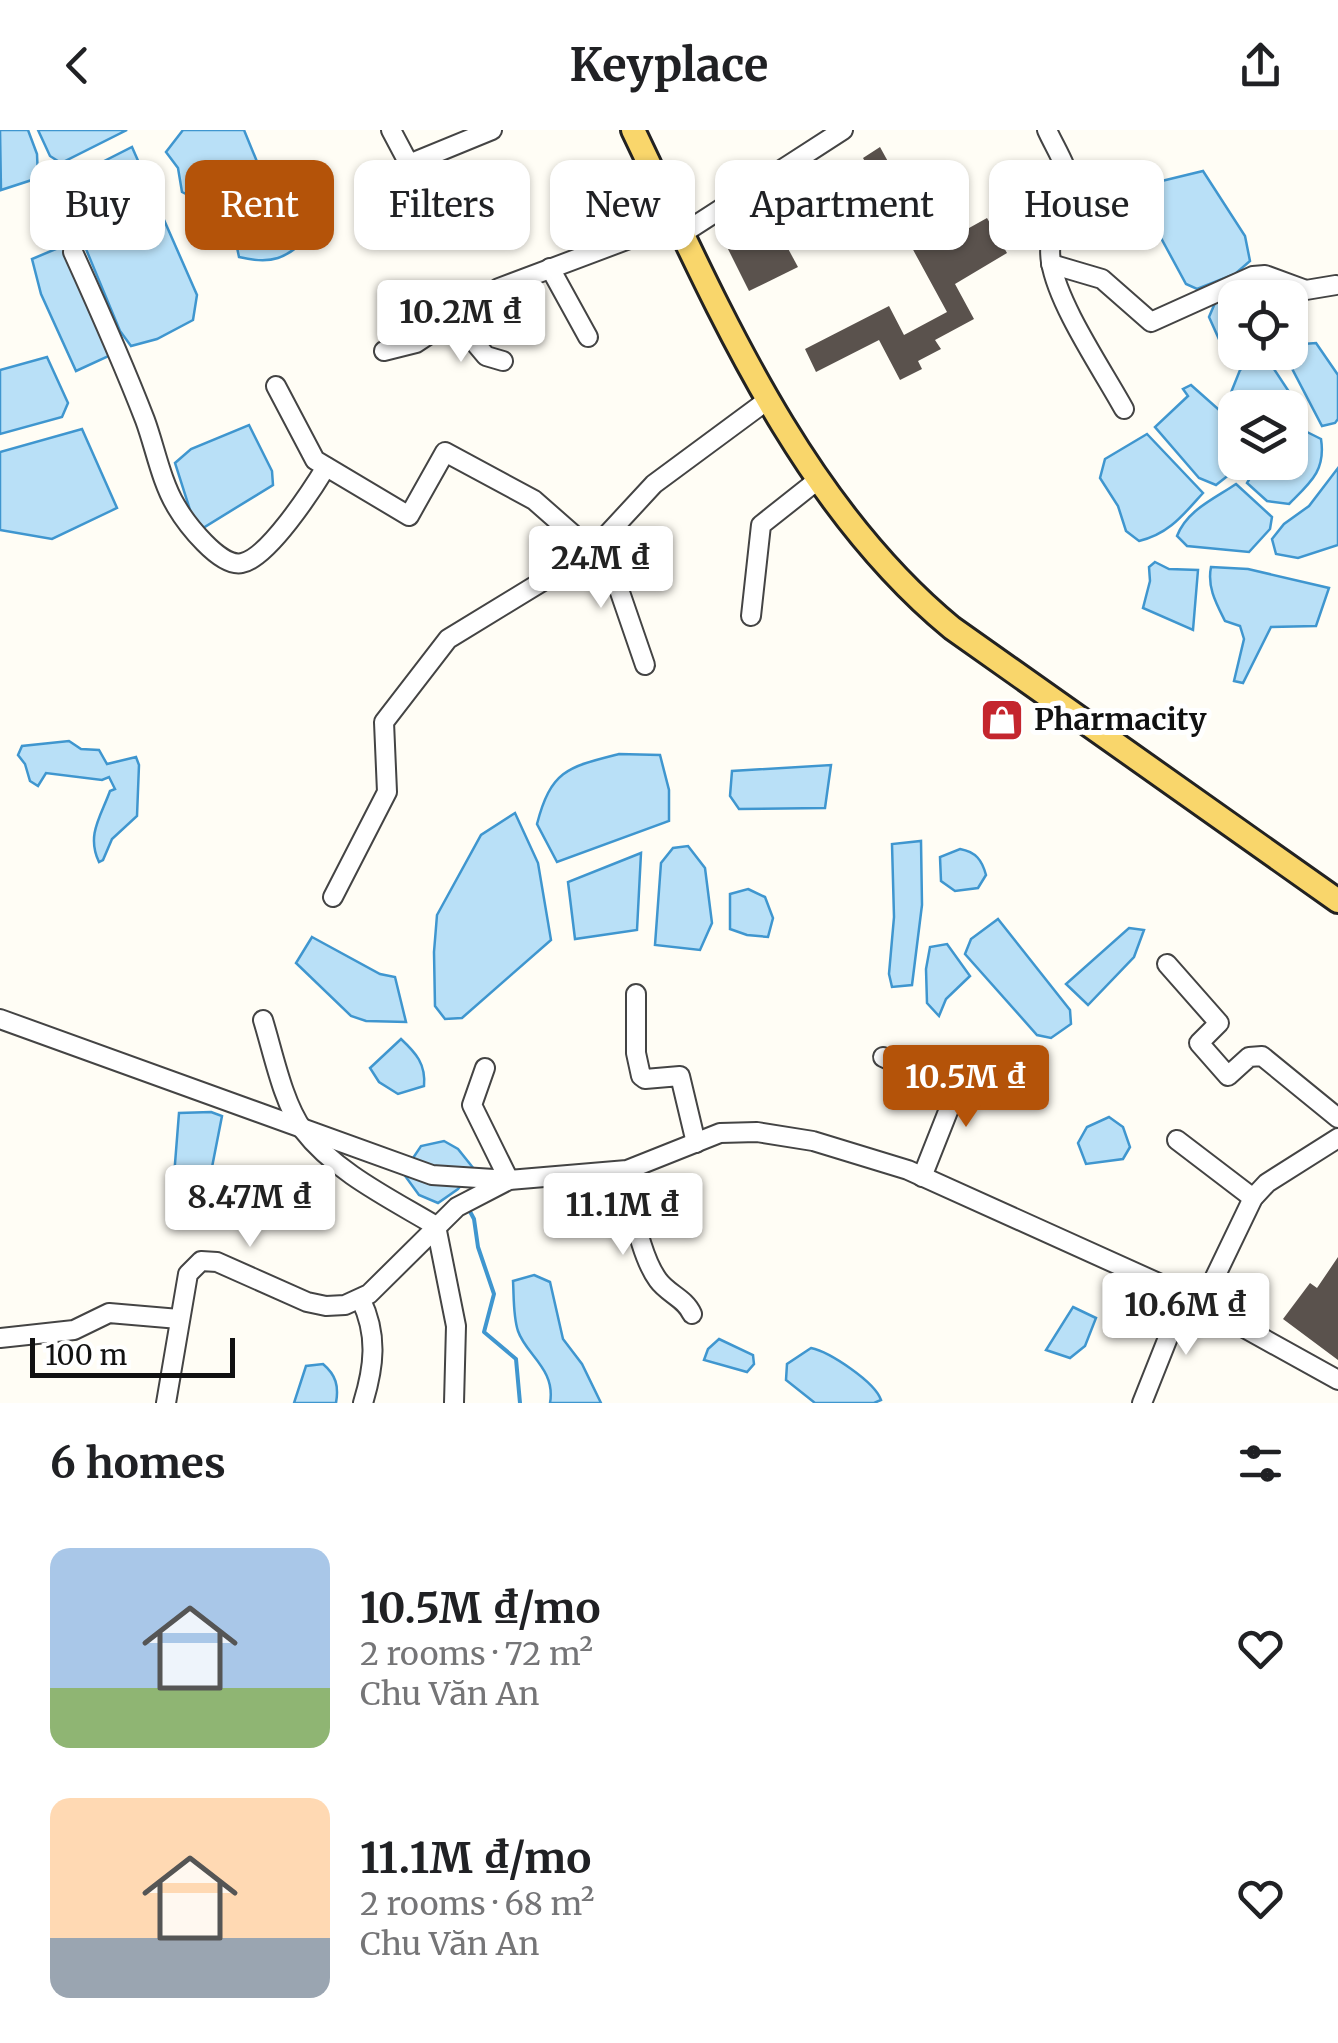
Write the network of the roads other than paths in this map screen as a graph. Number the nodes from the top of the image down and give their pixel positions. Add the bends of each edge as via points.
1 (392, 130) edge
2 (492, 130) edge
3 (633, 130) edge
4 (843, 130) edge
5 (1048, 130) edge
6 (647, 160) edge
7 (695, 218) edge
8 (608, 250) edge
9 (689, 250) edge
10 (73, 252) dead end
11 (1051, 264) junction
12 (550, 268) junction
13 (1336, 285) edge
14 (454, 318) junction
15 (588, 337) dead end
16 (384, 350) dead end
17 (503, 361) dead end
18 (276, 386) dead end
19 (770, 399) junction
20 (1124, 409) dead end
21 (326, 467) junction
22 (819, 480) junction
23 (597, 545) junction
24 (751, 616) dead end
25 (646, 665) dead end
26 (333, 896) dead end
27 (1338, 901) edge
28 (1168, 964) dead end
29 (636, 994) dead end
30 (0, 1018) edge
31 (263, 1020) dead end
32 (883, 1058) dead end
33 (966, 1066) dead end
34 (485, 1068) dead end
35 (954, 1096) junction
36 (1338, 1118) edge
37 (302, 1129) junction
38 (1338, 1138) edge
39 (1177, 1140) dead end
40 (696, 1144) junction
41 (623, 1171) junction
42 (922, 1176) junction
43 (509, 1180) junction
44 (1253, 1198) junction
45 (436, 1226) junction
46 (361, 1300) junction
47 (1194, 1300) junction
48 (692, 1314) dead end
49 (179, 1319) junction
50 (0, 1338) edge
51 (1338, 1380) edge
52 (166, 1403) edge
53 (363, 1403) edge
54 (454, 1403) edge
55 (1142, 1403) edge

1 - 2 street via 409,164
3 - 6 main road
4 - 7 street
5 - 11 street via 1070,187 1050,236
8 - 12 street
9 - 19 main road
10 - 21 street via 174,504 210,549 229,563 254,558 300,509
11 - 13 street via 1102,279 1151,322 1253,276 1306,290
11 - 20 street
12 - 14 street via 499,288
12 - 15 street
14 - 16 street via 416,344
14 - 17 street via 486,356
18 - 21 street via 308,450
19 - 22 main road
19 - 23 street via 654,484
21 - 23 street via 409,516 445,452 534,500
22 - 24 street via 760,524
22 - 27 main road via 852,525 943,620
23 - 25 street
23 - 26 street via 448,640 386,717 387,792
28 - 36 street via 1219,1023 1200,1043 1228,1076 1249,1057 1262,1056
29 - 40 street via 641,1076 680,1076
30 - 37 street
31 - 37 street
32 - 35 street
33 - 35 street
34 - 43 street via 472,1105
35 - 42 street
37 - 43 street via 432,1176
37 - 45 street via 342,1166
38 - 44 street
39 - 44 street
40 - 41 street
40 - 42 street via 720,1133 757,1132 813,1141
41 - 43 street
41 - 48 street via 649,1264
42 - 47 street
43 - 45 street via 463,1203
44 - 47 street
45 - 46 street
45 - 54 street via 455,1315
46 - 49 street via 345,1306 307,1302 201,1261 188,1274
46 - 53 street via 374,1358
47 - 51 street
47 - 55 street
49 - 50 street via 109,1313 74,1330
49 - 52 street

